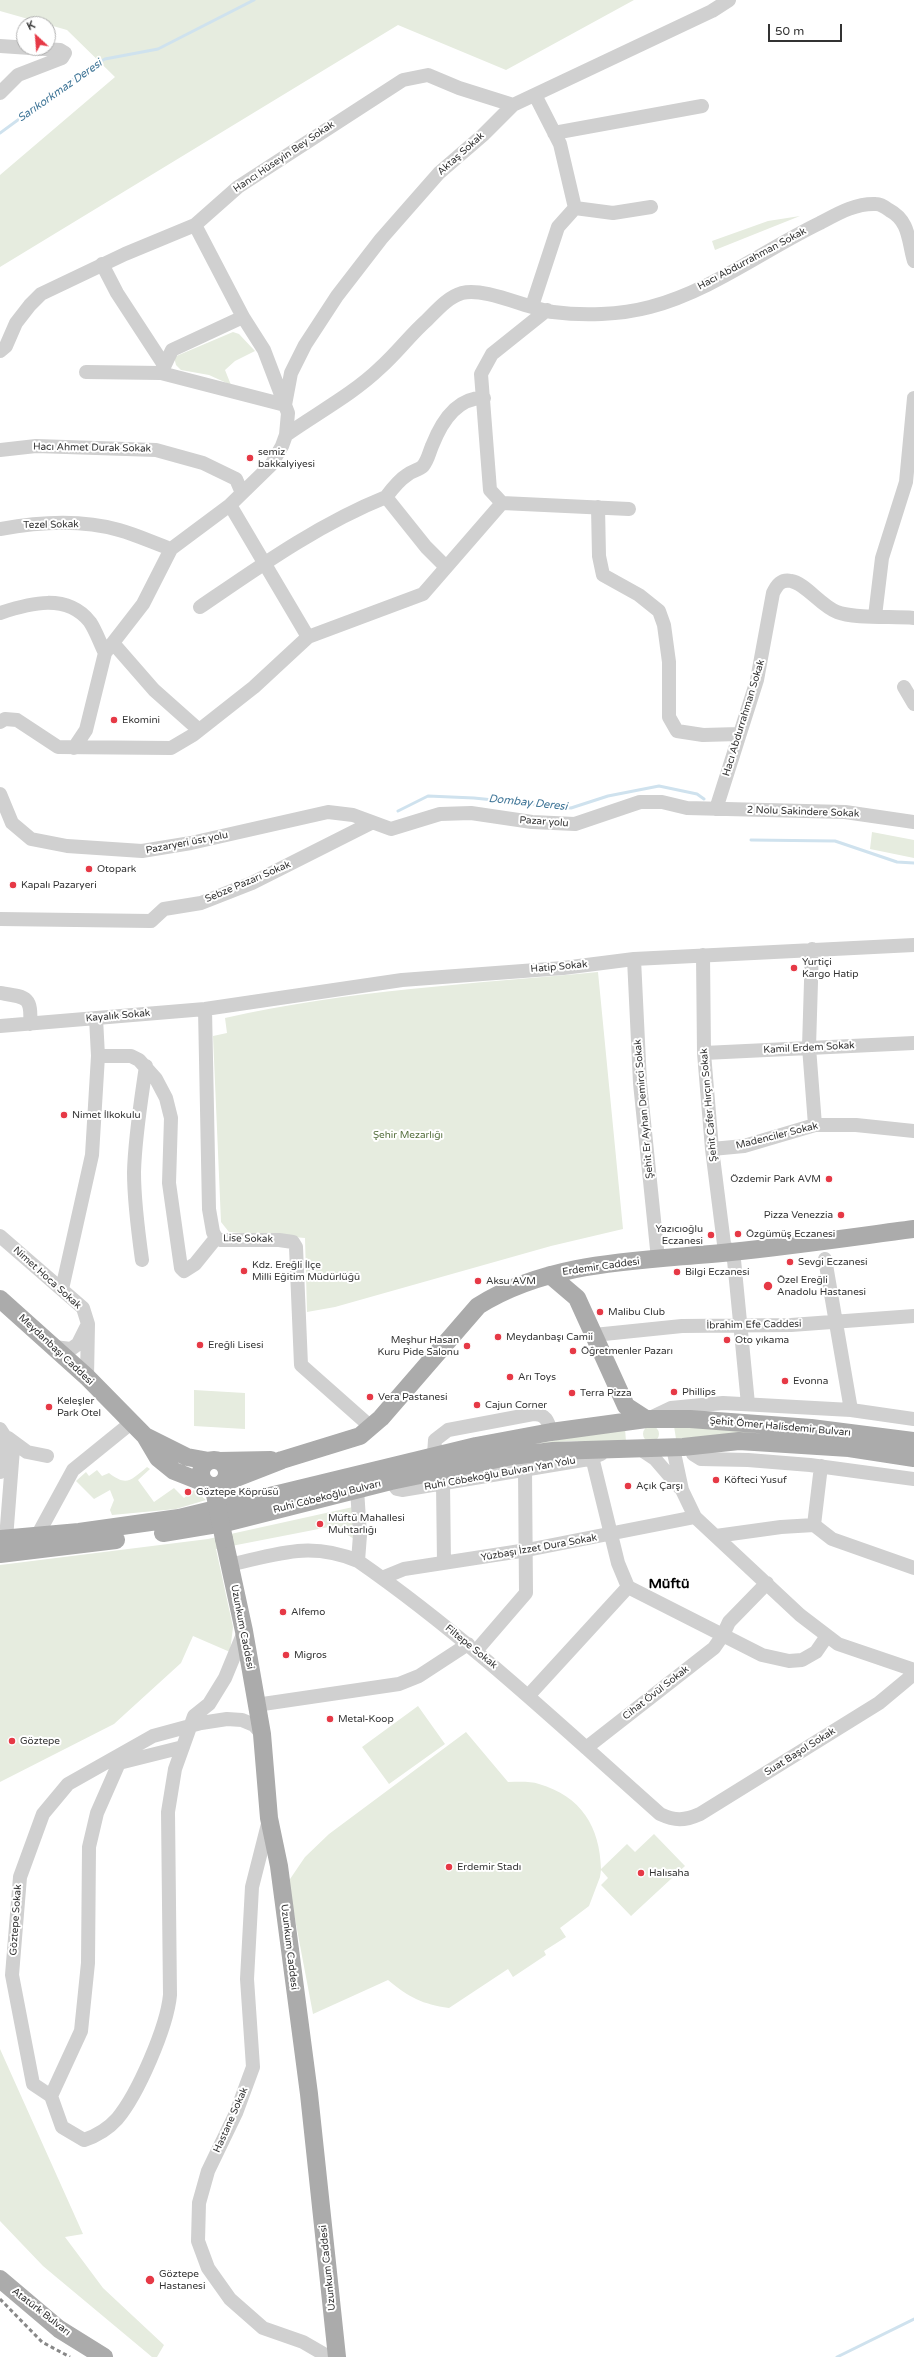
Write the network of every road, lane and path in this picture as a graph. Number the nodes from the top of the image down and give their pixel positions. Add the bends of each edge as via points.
1 (729, 0) edge
2 (0, 46) edge
3 (0, 93) edge
4 (535, 95) junction
5 (513, 105) junction
6 (702, 106) dead end
7 (554, 133) junction
8 (651, 207) dead end
9 (575, 208) junction
10 (195, 225) junction
11 (914, 261) edge
12 (102, 264) junction
13 (532, 306) junction
14 (547, 310) junction
15 (243, 317) junction
16 (0, 351) edge
17 (163, 369) junction
18 (86, 372) dead end
19 (484, 398) junction
20 (914, 398) edge
21 (285, 405) junction
22 (286, 435) junction
23 (0, 450) edge
24 (242, 493) junction
25 (386, 496) junction
26 (502, 503) junction
27 (230, 506) junction
28 (598, 507) junction
29 (629, 508) dead end
30 (0, 529) edge
31 (171, 549) junction
32 (264, 563) junction
33 (446, 567) junction
34 (200, 607) dead end
35 (0, 613) edge
36 (875, 616) junction
37 (914, 618) edge
38 (308, 637) junction
39 (109, 648) junction
40 (904, 687) dead end
41 (914, 704) edge
42 (0, 722) edge
43 (199, 730) junction
44 (739, 734) junction
45 (74, 748) junction
46 (0, 794) edge
47 (716, 809) junction
48 (914, 822) edge
49 (371, 823) junction
50 (0, 919) edge
51 (914, 945) edge
52 (812, 949) junction
53 (703, 954) junction
54 (634, 959) junction
55 (0, 992) edge
56 (205, 1009) junction
57 (96, 1018) junction
58 (30, 1024) junction
59 (0, 1026) edge
60 (914, 1044) edge
61 (809, 1047) junction
62 (704, 1053) junction
63 (98, 1056) junction
64 (146, 1066) junction
65 (815, 1125) junction
66 (914, 1131) edge
67 (712, 1149) junction
68 (914, 1228) edge
69 (0, 1236) edge
70 (216, 1238) junction
71 (730, 1252) junction
72 (658, 1259) junction
73 (825, 1259) dead end
74 (142, 1260) dead end
75 (581, 1268) junction
76 (550, 1275) junction
77 (62, 1289) junction
78 (577, 1298) junction
79 (0, 1299) edge
80 (914, 1316) edge
81 (836, 1322) junction
82 (88, 1324) junction
83 (741, 1324) junction
84 (594, 1335) junction
85 (54, 1347) junction
86 (87, 1377) junction
87 (748, 1404) junction
88 (851, 1410) junction
89 (670, 1419) junction
90 (914, 1419) edge
91 (640, 1420) junction
92 (132, 1423) junction
93 (371, 1427) junction
94 (3, 1433) edge
95 (145, 1436) junction
96 (914, 1441) edge
97 (682, 1447) junction
98 (612, 1448) junction
99 (647, 1449) junction
100 (47, 1456) dead end
101 (592, 1457) junction
102 (914, 1458) edge
103 (282, 1460) junction
104 (214, 1461) junction
105 (821, 1466) junction
106 (525, 1469) junction
107 (0, 1472) edge
108 (914, 1479) edge
109 (391, 1481) junction
110 (443, 1483) junction
111 (215, 1487) junction
112 (357, 1489) junction
113 (682, 1490) junction
114 (695, 1517) junction
115 (814, 1525) junction
116 (612, 1535) junction
117 (37, 1536) junction
118 (716, 1536) junction
119 (2, 1544) edge
120 (527, 1550) junction
121 (358, 1561) junction
122 (444, 1563) junction
123 (229, 1565) junction
124 (914, 1568) edge
125 (382, 1578) junction
126 (767, 1583) junction
127 (628, 1586) junction
128 (244, 1631) junction
129 (723, 1635) junction
130 (827, 1636) junction
131 (472, 1647) junction
132 (914, 1670) edge
133 (914, 1674) edge
134 (529, 1695) junction
135 (256, 1705) junction
136 (191, 1726) junction
137 (262, 1734) junction
138 (183, 1747) junction
139 (586, 1748) junction
140 (269, 1818) junction
141 (680, 1820) joint
142 (51, 2096) junction
143 (0, 2279) edge
144 (104, 2357) edge
145 (329, 2357) edge
146 (337, 2357) edge

1 - 4 street, Aktaş Sokak via 712,11
2 - 3 street via 60,50 65,53 62,58 18,75
4 - 5 street, Aktaş Sokak
4 - 7 street
5 - 10 street, Hancı Hüseyin Bey Sokak via 428,75 403,80 238,187
5 - 21 street, Aktaş Sokak via 439,173 381,239 337,296 305,345 291,373
6 - 7 street
7 - 9 street via 560,144
8 - 9 street via 613,213
9 - 13 street via 558,227
10 - 12 street, Hancı Hüseyin Bey Sokak
10 - 15 street
11 - 14 street, Hacı Abdurrahman Sokak via 910,236 904,222 892,211 878,204 861,205 783,241 737,269 675,299 648,308 598,314
12 - 16 street, Hancı Hüseyin Bey Sokak via 41,294 16,323 6,346
12 - 17 street
13 - 14 street, Hacı Abdurrahman Sokak
13 - 22 street, Hacı Abdurrahman Sokak via 480,294 463,293 449,299 417,328 380,368 356,388
14 - 19 street via 492,354 481,374
15 - 17 street via 172,350
15 - 21 street via 264,350
17 - 18 street
17 - 21 street
19 - 25 street via 460,405 451,411 444,420 422,468 407,474
19 - 26 street via 490,490
20 - 36 street via 906,482 882,558
21 - 22 street via 288,413
22 - 24 street via 271,465
23 - 24 street, Hacı Ahmet Durak Sokak via 36,446 156,450 203,463 236,479
24 - 27 street
25 - 32 street via 329,524
25 - 33 street via 426,547
26 - 28 street
26 - 33 street
27 - 31 street
27 - 32 street
28 - 29 street
28 - 44 street via 599,556 603,575 639,595 659,611 664,625 669,662 669,717 677,731 703,736
30 - 31 street, Tezel Sokak via 74,522 118,530
31 - 39 street via 143,604
32 - 34 street
32 - 38 street
33 - 38 street via 423,594
35 - 39 street via 30,604 54,602 77,610
36 - 37 street, Hacı Abdurrahman Sokak
36 - 44 street, Hacı Abdurrahman Sokak via 837,612 793,581 785,580 778,584 773,593 757,680
38 - 43 street via 254,687
39 - 43 street
39 - 45 street via 86,730
40 - 41 street
42 - 45 street via 5,719 17,720 58,747
43 - 45 street via 170,748
44 - 47 street, Hacı Abdurrahman Sokak
46 - 49 street, Pazaryeri üst yolu via 12,823 30,840 67,846 142,851 191,843 328,812 353,815
47 - 48 street, 2 Nolu Sakindere Sokak via 846,812
47 - 49 street, Pazar yolu via 687,808 662,802 640,802 575,824 532,822 471,812 448,814 391,829
49 - 50 street, Sebze Pazarı Sokak via 252,883 201,903 164,909 151,921
51 - 52 street, Hatip Sokak
52 - 53 street, Hatip Sokak
52 - 61 street
53 - 54 street, Hatip Sokak
53 - 62 street, Şehit Cafer Hırçın Sokak
54 - 56 street, Hatip Sokak via 563,968 402,980
54 - 72 street, Şehit Er Ayhan Demirci Sokak via 640,1082
55 - 58 street via 28,1000 31,1006
56 - 57 street, Kayalık Sokak
56 - 70 street, Lise Sokak via 210,1210
57 - 58 street, Kayalık Sokak
57 - 63 street
58 - 59 street, Kayalık Sokak
60 - 61 street, Kamil Erdem Sokak
61 - 62 street, Kamil Erdem Sokak
61 - 65 street
62 - 67 street, Şehit Cafer Hırçın Sokak
63 - 64 street via 131,1056
63 - 77 street via 92,1155
64 - 70 street via 166,1098 171,1118 169,1183 181,1268 184,1271 195,1264
64 - 74 street via 134,1172
65 - 66 street, Madenciler Sokak via 856,1125
65 - 67 street, Madenciler Sokak via 744,1146
67 - 71 street, Şehit Cafer Hırçın Sokak via 724,1244
68 - 71 main road, Erdemir Caddesi
69 - 77 street, Nimet Hoca Sokak
70 - 93 street, Lise Sokak via 293,1242 296,1247 301,1366
71 - 72 main road, Erdemir Caddesi
71 - 83 street, Şehit Cafer Hırçın Sokak via 734,1260
72 - 75 main road, Erdemir Caddesi
73 - 81 street
75 - 76 main road, Erdemir Caddesi
75 - 78 main road via 577,1278
76 - 78 main road
76 - 93 main road, Erdemir Caddesi via 504,1292 478,1306
77 - 82 street, Nimet Hoca Sokak via 83,1308
78 - 84 main road
79 - 85 main road, Meydanbaşı Caddesi
80 - 81 street, İbrahim Efe Caddesi
81 - 83 street, İbrahim Efe Caddesi via 790,1325
81 - 88 street
82 - 85 street via 78,1344 71,1349
82 - 86 street, Nimet Hoca Sokak
83 - 84 street, İbrahim Efe Caddesi via 682,1326
83 - 87 street, Şehit Cafer Hırçın Sokak
84 - 91 main road via 626,1406
85 - 86 main road, Meydanbaşı Caddesi
86 - 92 main road, Meydanbaşı Caddesi
87 - 88 street
87 - 91 street via 678,1407
88 - 90 street
89 - 91 main road, Şehit Ömer Halisdemir Bulvarı
89 - 96 main road, Şehit Ömer Halisdemir Bulvarı via 811,1428
89 - 97 main road
91 - 99 main road
91 - 117 main road, Ruhi Cöbekoğlu Bulvarı via 551,1432 434,1455 192,1516
92 - 95 main road, Meydanbaşı Caddesi
92 - 117 street via 73,1470
93 - 103 main road, Erdemir Caddesi via 353,1439
94 - 100 street via 27,1452
94 - 107 street
94 - 119 street via 13,1449
95 - 104 main road, Meydanbaşı Caddesi via 187,1457
95 - 111 main road, Meydanbaşı Caddesi via 158,1458 174,1471
97 - 99 main road, Şehit Ömer Halisdemir Bulvarı
97 - 102 main road, Şehit Ömer Halisdemir Bulvarı via 739,1441 768,1442 849,1448
97 - 105 street via 701,1459
97 - 113 street
98 - 99 main road, Ruhi Cöbekoğlu Bulvarı
98 - 101 street, Ruhi Cöbekoğlu Bulvarı Yan Yolu
98 - 109 main road, Ruhi Cöbekoğlu Bulvarı via 512,1456
99 - 113 street
101 - 106 street, Ruhi Cöbekoğlu Bulvarı Yan Yolu
101 - 116 street
103 - 104 main road, Erdemir Caddesi
103 - 111 main road, Erdemir Caddesi
104 - 111 main road via 227,1471
105 - 108 street
105 - 115 street
106 - 110 street, Ruhi Cöbekoğlu Bulvarı Yan Yolu
106 - 120 street
109 - 110 street, Ruhi Cöbekoğlu Bulvarı Yan Yolu via 402,1490
109 - 112 main road, Ruhi Cöbekoğlu Bulvarı
110 - 122 street
111 - 123 main road, Uzunkum Caddesi, bridge
112 - 119 main road, Ruhi Cöbekoğlu Bulvarı via 214,1525 126,1539
112 - 121 street via 360,1535
113 - 114 street
114 - 116 street, Yüzbaşı İzzet Dura Sokak
114 - 118 street
115 - 118 street
115 - 124 street via 832,1539
116 - 120 street, Yüzbaşı İzzet Dura Sokak
116 - 127 street via 618,1563
117 - 119 main road, Ruhi Cöbekoğlu Bulvarı
118 - 126 street
120 - 122 street, Yüzbaşı İzzet Dura Sokak
120 - 131 street via 526,1593
121 - 123 street, Filtepe Sokak via 320,1550 297,1550
121 - 125 street, Filtepe Sokak
122 - 125 street, Yüzbaşı İzzet Dura Sokak via 404,1569
123 - 128 main road, Uzunkum Caddesi
125 - 131 street, Filtepe Sokak
126 - 129 street, Cihat Övül Sokak via 729,1622
126 - 130 street via 800,1615
127 - 129 street
127 - 134 street
128 - 135 main road, Uzunkum Caddesi
128 - 136 street via 225,1678 209,1704 194,1716
129 - 130 street via 762,1655 789,1661 802,1660 816,1652
129 - 139 street, Cihat Övül Sokak via 714,1648
130 - 132 street via 838,1644
131 - 134 street, Filtepe Sokak
131 - 135 street via 399,1684
133 - 141 street, Suat Başol Sokak via 873,1707 700,1814
134 - 139 street, Filtepe Sokak
135 - 137 main road, Uzunkum Caddesi
136 - 137 street, Göztepe Sokak via 227,1719 242,1720 254,1725
136 - 138 street
136 - 142 street, Göztepe Sokak via 152,1736 68,1784 43,1814 20,1877 12,1975 33,2084
137 - 140 main road, Uzunkum Caddesi
138 - 142 street via 118,1763 97,1813 89,1847 88,1963 81,2032
138 - 142 street via 175,1768 168,1812 170,1995 165,2025 131,2099 116,2119 96,2136 84,2140 62,2127
139 - 141 street, Filtepe Sokak via 660,1814 673,1820
140 - 145 street, Hastane Sokak via 252,1887 247,1979 253,2067 236,2113 208,2171 199,2203 198,2241 208,2268 230,2299 262,2328 302,2342
140 - 146 main road, Uzunkum Caddesi via 279,1866 309,2094
143 - 144 main road, Atatürk Bulvarı via 59,2329

